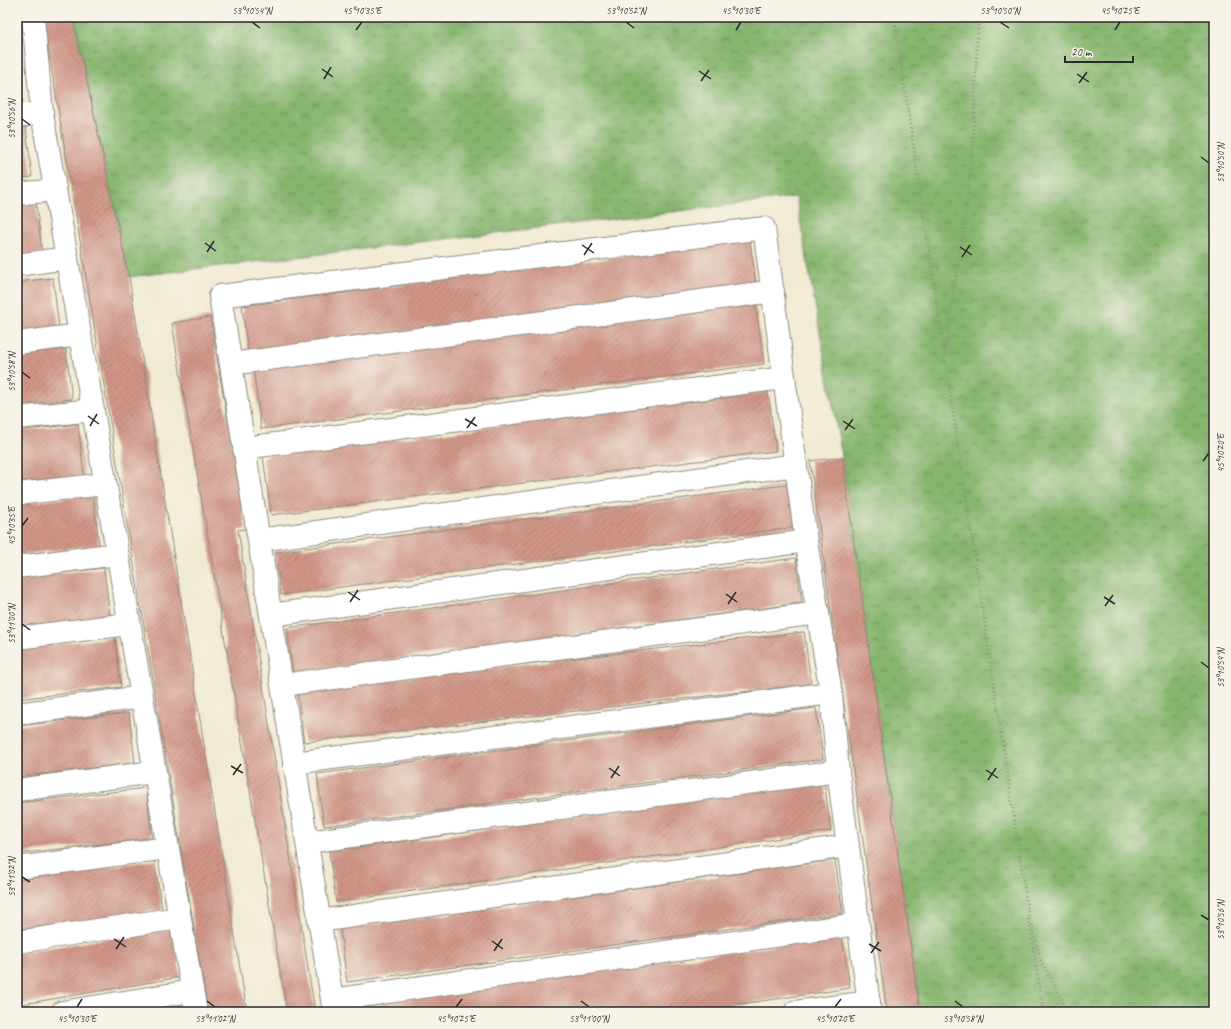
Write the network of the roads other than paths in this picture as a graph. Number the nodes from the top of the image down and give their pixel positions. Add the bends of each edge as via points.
1 (33, 17) edge
2 (26, 45) edge
3 (42, 113) junction
4 (17, 116) edge
5 (55, 190) junction
6 (17, 194) edge
7 (67, 258) junction
8 (17, 265) edge
9 (773, 291) junction
10 (80, 335) junction
11 (17, 343) edge
12 (231, 364) junction
13 (784, 378) junction
14 (93, 410) junction
15 (17, 418) edge
16 (244, 448) junction
17 (796, 465) junction
18 (105, 484) junction
19 (17, 494) edge
20 (259, 540) junction
21 (806, 541) junction
22 (117, 554) junction
23 (17, 567) edge
24 (818, 613) junction
25 (271, 615) junction
26 (129, 624) junction
27 (17, 638) edge
28 (282, 685) junction
29 (831, 693) junction
30 (142, 697) junction
31 (17, 714) edge
32 (294, 763) junction
33 (838, 771) junction
34 (154, 772) junction
35 (17, 790) edge
36 (307, 842) junction
37 (848, 846) junction
38 (167, 848) junction
39 (17, 868) edge
40 (179, 918) junction
41 (319, 921) junction
42 (858, 924) junction
43 (17, 942) edge
44 (194, 1002) edge
45 (333, 1006) edge
46 (870, 1007) edge
47 (62, 1012) edge
48 (795, 1012) edge

1 - 2 lane
2 - 3 lane
3 - 4 lane
3 - 5 lane
5 - 6 lane
5 - 7 lane
7 - 8 lane
7 - 10 lane
9 - 12 lane
9 - 12 lane via 764,228 220,296
9 - 13 lane
10 - 11 lane
10 - 14 lane
12 - 16 lane
13 - 16 lane
13 - 17 lane
14 - 15 lane
14 - 18 lane
16 - 20 lane
17 - 20 lane
17 - 21 lane
18 - 19 lane
18 - 22 lane
20 - 25 lane
21 - 24 lane
21 - 25 lane
22 - 23 lane
22 - 26 lane
24 - 28 lane
24 - 29 lane
25 - 28 lane
26 - 27 lane
26 - 30 lane
28 - 32 lane
29 - 32 lane
29 - 33 lane
30 - 31 lane
30 - 34 lane
32 - 36 lane
33 - 36 lane
33 - 37 lane
34 - 35 lane
34 - 38 lane
36 - 41 lane
37 - 41 lane
37 - 42 lane
38 - 39 lane
38 - 40 lane
40 - 43 lane
40 - 44 lane
41 - 45 lane
42 - 45 lane
42 - 46 lane
44 - 47 lane
46 - 48 lane

